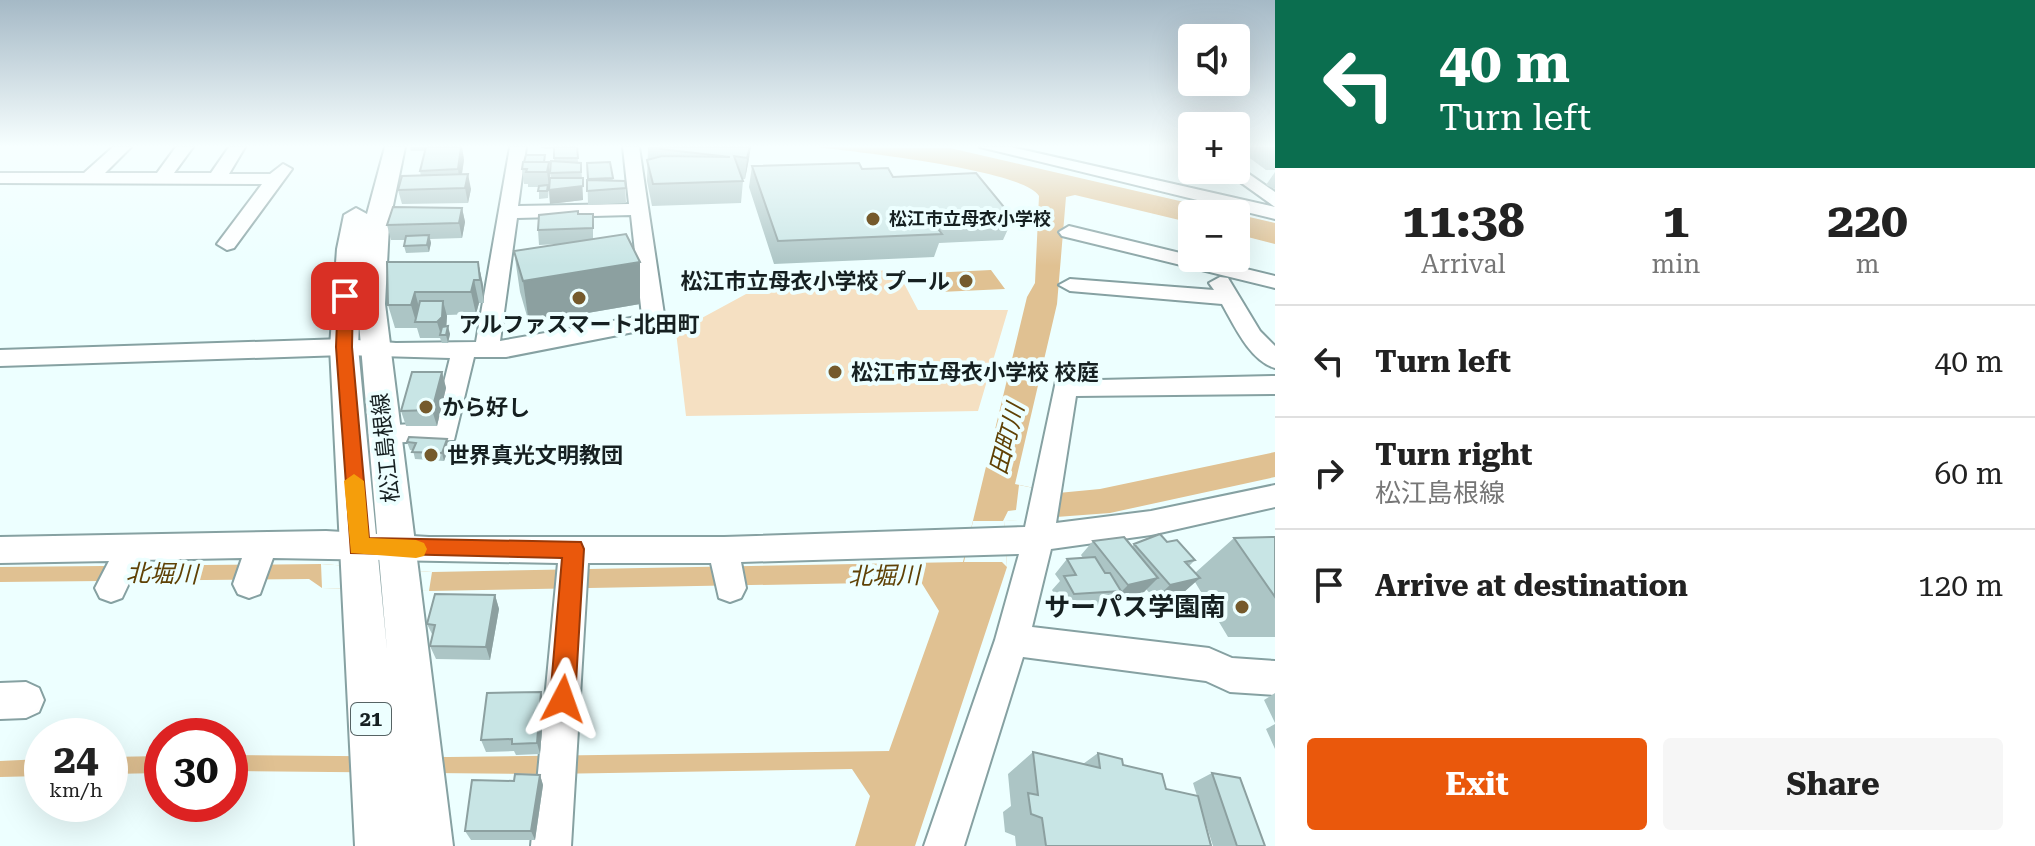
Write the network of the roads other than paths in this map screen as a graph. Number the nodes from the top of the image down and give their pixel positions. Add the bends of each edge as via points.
1 (270, 186) edge
2 (366, 186) edge
3 (384, 186) edge
4 (514, 186) edge
5 (635, 186) edge
6 (1160, 186) edge
7 (1256, 186) edge
8 (1275, 201) edge
9 (638, 209) junction
10 (511, 212) junction
11 (1275, 213) edge
12 (1069, 232) dead end
13 (1115, 243) junction
14 (227, 244) dead end
15 (1178, 258) edge
16 (1214, 272) edge
17 (1234, 272) edge
18 (1275, 282) edge
19 (1070, 285) dead end
20 (1128, 290) junction
21 (1229, 298) junction
22 (344, 347) junction
23 (374, 349) junction
24 (476, 350) junction
25 (0, 358) edge
26 (1275, 360) edge
27 (1275, 385) edge
28 (383, 433) junction
29 (1275, 496) edge
30 (1036, 523) junction
31 (0, 550) edge
32 (379, 568) junction
33 (572, 569) junction
34 (1012, 640) junction
35 (1275, 678) edge
36 (380, 846) edge
37 (428, 846) edge
38 (551, 846) edge
39 (944, 846) edge

1 - 14 street
2 - 22 main road, 松江島根線 / 21 via 349,249
3 - 23 main road, 松江島根線 / 21 via 370,255
4 - 10 street
5 - 9 street
6 - 11 street
7 - 8 street
9 - 10 street
9 - 24 street via 654,321
10 - 24 street
12 - 13 street
13 - 15 street
13 - 20 street
16 - 21 street
17 - 18 street
19 - 20 street
20 - 21 street
21 - 26 street via 1252,336
22 - 23 street
22 - 25 street
22 - 32 main road, 松江島根線 / 21
23 - 24 street
23 - 28 main road, 松江島根線 / 21
24 - 28 street via 445,433
27 - 30 street via 1065,387
28 - 32 main road, 松江島根線 / 21
29 - 30 street via 1151,523
30 - 33 street via 965,542 727,567
30 - 34 street
31 - 32 street via 122,567
32 - 33 street
32 - 36 main road, 松江島根線 / 21
32 - 37 main road, 松江島根線 / 21
33 - 38 street
34 - 35 street
34 - 39 street

